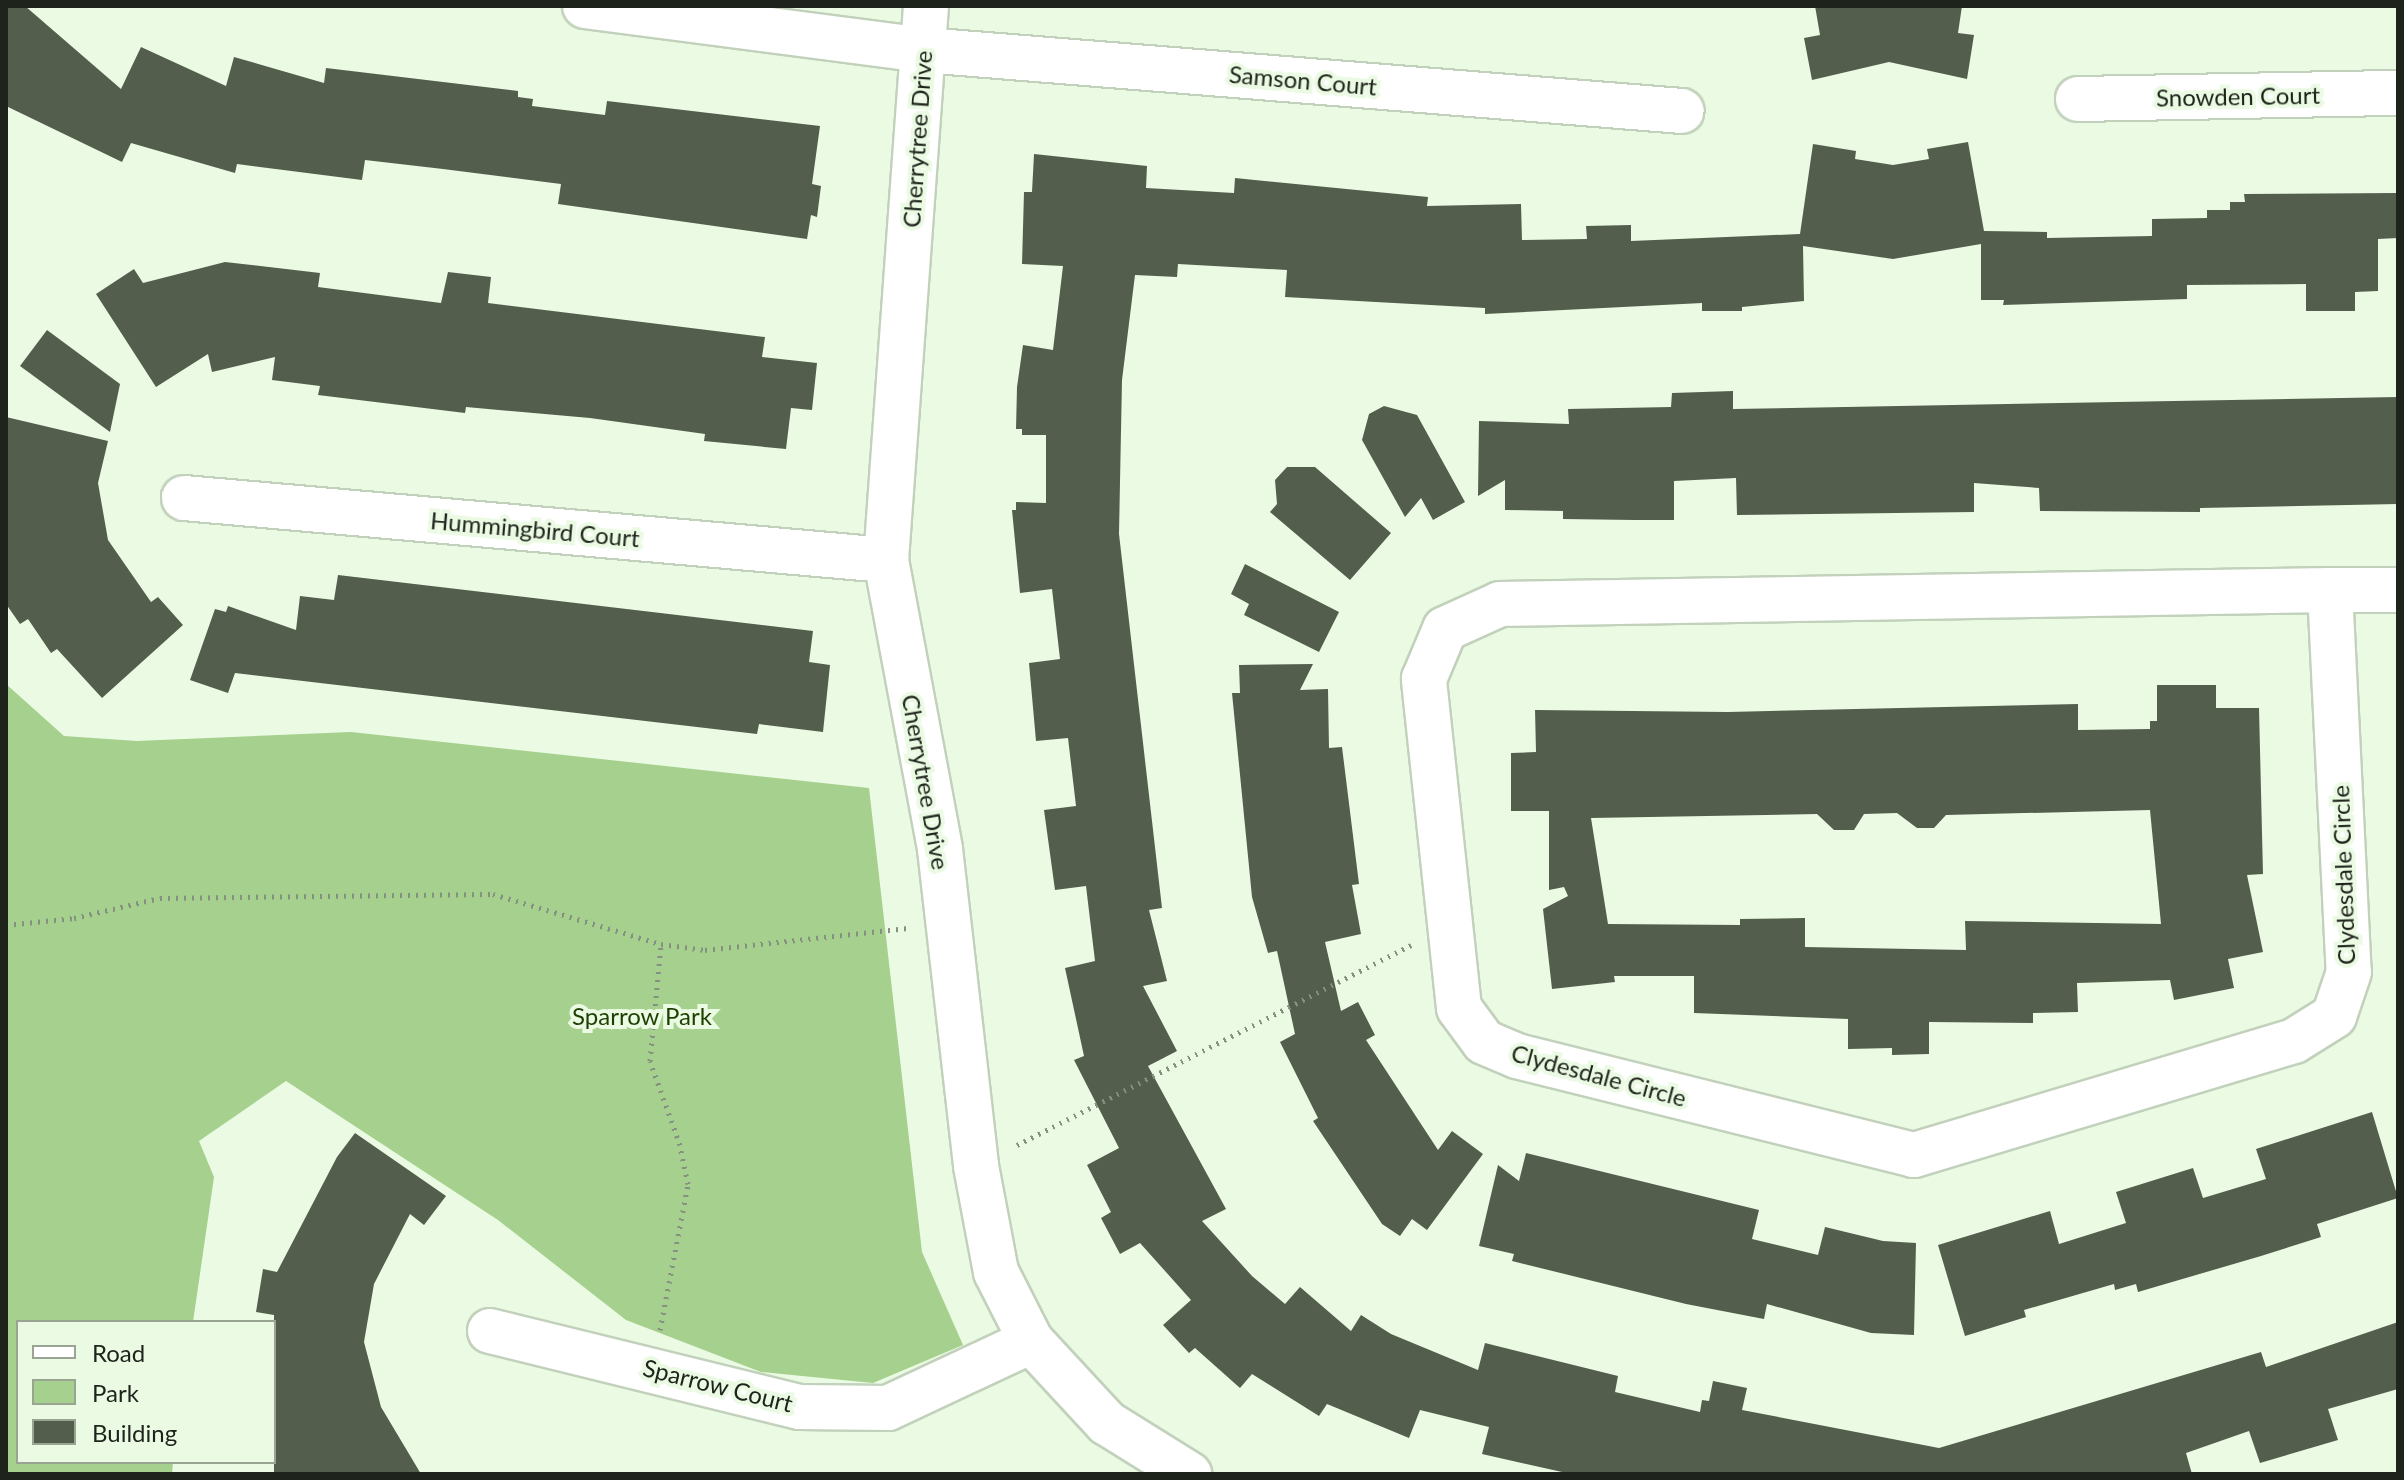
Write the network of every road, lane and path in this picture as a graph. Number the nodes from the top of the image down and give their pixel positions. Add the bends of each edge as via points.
1 (585, 6) edge
2 (926, 6) edge
3 (924, 50) junction
4 (2398, 93) edge
5 (2078, 99) dead end
6 (1682, 111) dead end
7 (184, 498) dead end
8 (886, 560) junction
9 (2330, 590) junction
10 (2398, 590) edge
11 (948, 923) junction
12 (6, 925) edge
13 (1448, 926) junction
14 (661, 944) junction
15 (976, 1166) junction
16 (490, 1331) dead end
17 (1031, 1341) junction
18 (653, 1368) junction
19 (1189, 1474) edge

1 - 3 street, Samson Court
2 - 3 street, Cherrytree Drive
3 - 6 street, Samson Court
3 - 8 street, Cherrytree Drive
4 - 5 street, Snowden Court
7 - 8 street, Hummingbird Court
8 - 11 street, Cherrytree Drive via 940,849
9 - 10 street, Clydesdale Circle
9 - 13 street, Clydesdale Circle via 1500,604 1445,629 1424,679
9 - 13 street, Clydesdale Circle via 2349,972 2334,1016 2294,1041 1914,1155 1517,1056 1484,1042 1459,1008
11 - 14 path via 705,950
11 - 15 street, Cherrytree Drive
12 - 14 path via 74,918 160,898 493,894
13 - 15 path
14 - 18 path via 650,1061 688,1184
15 - 17 street, Cherrytree Drive via 996,1272
16 - 18 street, Sparrow Court
17 - 18 street, Sparrow Court via 888,1408 800,1407
17 - 19 street, Cherrytree Drive via 1107,1423

